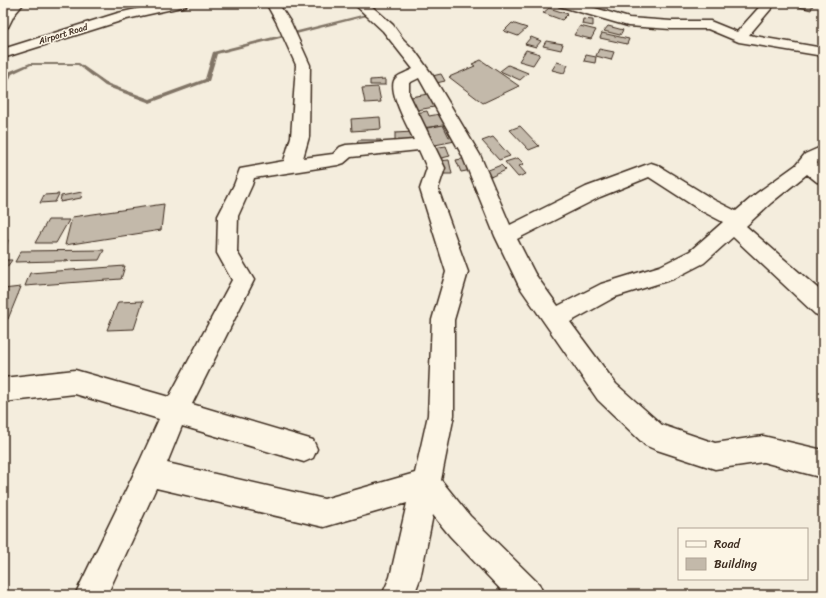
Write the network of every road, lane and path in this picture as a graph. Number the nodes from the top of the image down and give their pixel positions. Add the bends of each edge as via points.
1 (18, 3) edge
2 (181, 3) edge
3 (272, 3) edge
4 (359, 3) edge
5 (564, 3) edge
6 (770, 3) edge
7 (3, 24) edge
8 (739, 38) junction
9 (823, 52) edge
10 (3, 54) edge
11 (421, 71) junction
12 (425, 144) junction
13 (823, 152) edge
14 (806, 164) junction
15 (292, 165) junction
16 (823, 176) edge
17 (735, 223) junction
18 (505, 236) junction
19 (823, 307) edge
20 (554, 319) junction
21 (3, 390) edge
22 (174, 412) junction
23 (304, 449) dead end
24 (823, 464) edge
25 (150, 473) junction
26 (426, 484) junction
27 (91, 595) edge
28 (398, 595) edge
29 (528, 595) edge

1 - 7 street via 8,13
2 - 10 street, Airport Road via 123,16
3 - 15 street via 303,65 300,137
4 - 11 street via 388,28
5 - 8 street via 628,22 710,25
6 - 8 street
8 - 9 street
11 - 12 street via 401,81 400,94
11 - 18 street via 470,154
12 - 15 street via 346,151 338,159
12 - 26 street via 436,168 429,189 457,272 443,320 440,414
13 - 14 street via 811,158
14 - 16 street
14 - 17 street
15 - 22 street via 246,173 228,216 227,253 243,280
17 - 18 street via 651,169 593,192
17 - 19 street
17 - 20 street via 696,257 666,273 609,290
18 - 20 street via 527,280
20 - 24 street via 607,392 654,436 715,456 763,449
21 - 22 street via 75,382
22 - 23 street
22 - 25 street
25 - 26 street via 324,512
25 - 27 street
26 - 28 street via 405,579
26 - 29 street via 460,526

